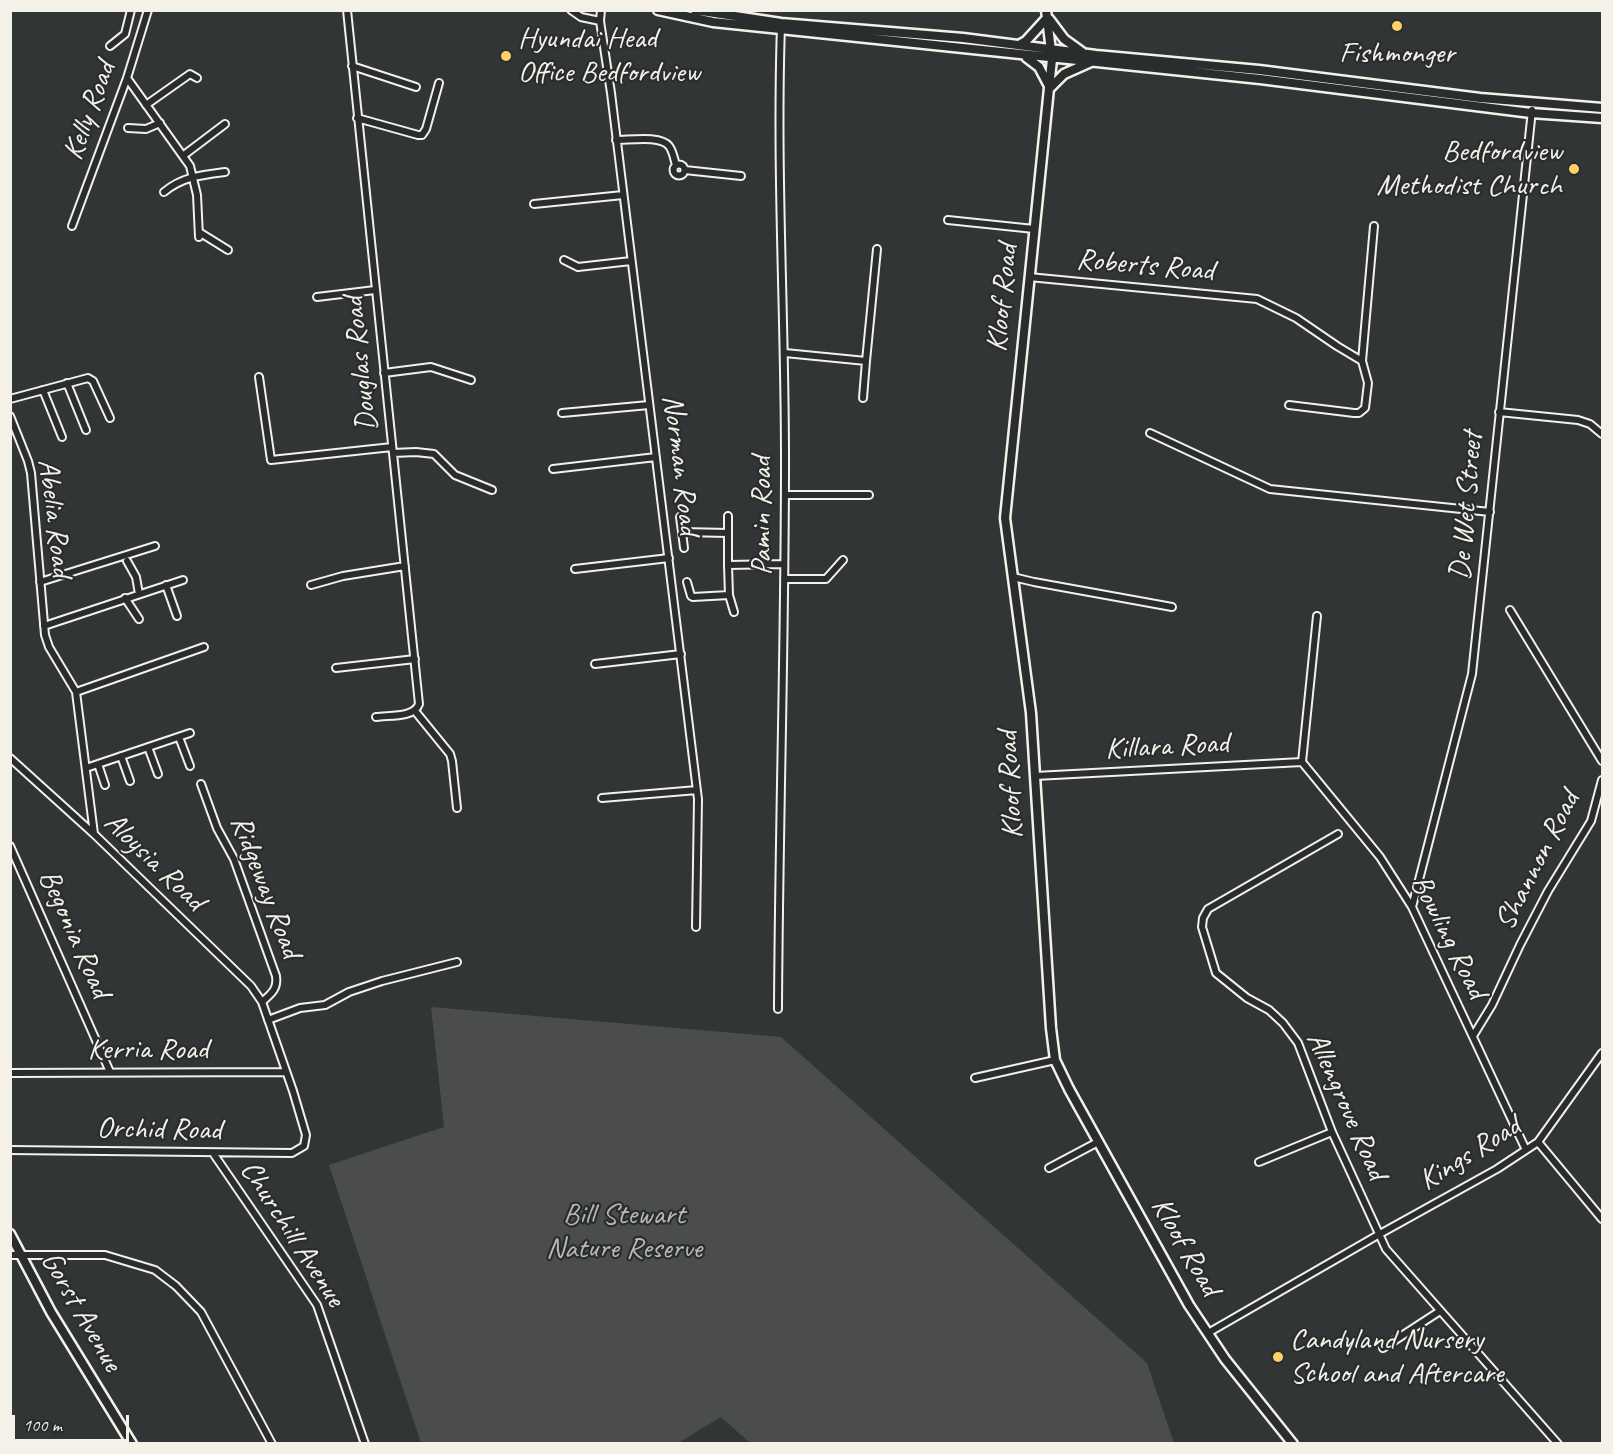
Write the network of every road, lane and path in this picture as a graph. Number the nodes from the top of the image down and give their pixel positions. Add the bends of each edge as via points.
1 (132, 10) edge
2 (148, 10) edge
3 (346, 10) edge
4 (571, 10) edge
5 (601, 10) edge
6 (658, 10) edge
7 (694, 10) edge
8 (1046, 14) edge
9 (145, 19) junction
10 (600, 21) junction
11 (763, 24) junction
12 (781, 26) junction
13 (900, 37) junction
14 (1019, 45) junction
15 (110, 46) dead end
16 (1085, 53) junction
17 (1052, 54) junction
18 (1023, 55) junction
19 (1094, 61) junction
20 (352, 66) junction
21 (127, 78) junction
22 (197, 78) dead end
23 (439, 83) dead end
24 (416, 87) dead end
25 (1049, 88) junction
26 (1364, 89) junction
27 (1533, 104) junction
28 (146, 105) junction
29 (1602, 108) edge
30 (1531, 113) junction
31 (357, 118) junction
32 (1602, 118) edge
33 (160, 123) junction
34 (225, 124) dead end
35 (128, 128) dead end
36 (616, 140) junction
37 (184, 155) junction
38 (225, 172) dead end
39 (193, 176) junction
40 (741, 176) dead end
41 (164, 192) dead end
42 (623, 195) junction
43 (534, 204) dead end
44 (948, 220) dead end
45 (72, 226) dead end
46 (1374, 226) dead end
47 (1034, 228) junction
48 (877, 249) dead end
49 (228, 250) dead end
50 (564, 260) dead end
51 (631, 261) junction
52 (1029, 277) junction
53 (375, 290) junction
54 (316, 297) dead end
55 (785, 353) junction
56 (866, 361) junction
57 (1362, 361) junction
58 (384, 373) junction
59 (259, 377) dead end
60 (471, 380) dead end
61 (67, 383) junction
62 (43, 390) junction
63 (864, 398) dead end
64 (10, 399) edge
65 (649, 405) junction
66 (1289, 405) dead end
67 (1499, 412) junction
68 (562, 413) dead end
69 (10, 416) edge
70 (110, 418) dead end
71 (86, 430) dead end
72 (1150, 433) dead end
73 (1602, 434) edge
74 (62, 436) dead end
75 (393, 450) junction
76 (656, 457) junction
77 (553, 469) dead end
78 (492, 490) dead end
79 (785, 495) junction
80 (869, 495) dead end
81 (1490, 512) junction
82 (728, 516) dead end
83 (680, 517) dead end
84 (682, 532) junction
85 (728, 533) junction
86 (155, 546) dead end
87 (684, 548) dead end
88 (669, 558) junction
89 (843, 560) dead end
90 (127, 561) dead end
91 (784, 564) junction
92 (728, 565) junction
93 (405, 566) junction
94 (575, 569) dead end
95 (1013, 577) junction
96 (183, 579) dead end
97 (784, 579) junction
98 (40, 582) junction
99 (687, 582) dead end
100 (166, 585) junction
101 (311, 585) dead end
102 (139, 594) junction
103 (729, 595) junction
104 (125, 598) junction
105 (1172, 607) dead end
106 (1510, 610) dead end
107 (734, 612) dead end
108 (177, 616) dead end
109 (1317, 616) dead end
110 (139, 619) dead end
111 (44, 626) junction
112 (204, 647) dead end
113 (681, 654) junction
114 (415, 659) junction
115 (595, 664) dead end
116 (336, 668) dead end
117 (76, 692) junction
118 (415, 711) junction
119 (376, 717) dead end
120 (190, 733) dead end
121 (179, 737) junction
122 (148, 747) junction
123 (121, 756) junction
124 (10, 758) edge
125 (1602, 761) edge
126 (1302, 762) junction
127 (98, 764) junction
128 (190, 766) dead end
129 (87, 768) junction
130 (158, 774) dead end
131 (1035, 777) junction
132 (1602, 780) edge
133 (130, 781) dead end
134 (201, 784) dead end
135 (105, 785) dead end
136 (697, 790) junction
137 (602, 798) dead end
138 (457, 808) dead end
139 (94, 834) junction
140 (1338, 834) dead end
141 (10, 846) edge
142 (1412, 907) junction
143 (696, 927) dead end
144 (457, 962) dead end
145 (261, 1002) junction
146 (778, 1009) dead end
147 (268, 1020) junction
148 (1473, 1035) junction
149 (1602, 1053) edge
150 (1055, 1060) junction
151 (110, 1072) junction
152 (286, 1072) junction
153 (10, 1073) edge
154 (975, 1078) dead end
155 (1332, 1132) junction
156 (1098, 1142) junction
157 (1538, 1142) junction
158 (304, 1146) joint
159 (10, 1150) edge
160 (1526, 1150) junction
161 (213, 1153) junction
162 (1259, 1162) dead end
163 (1049, 1168) dead end
164 (1602, 1219) edge
165 (10, 1234) edge
166 (1378, 1235) junction
167 (15, 1255) edge
168 (1440, 1311) junction
169 (1208, 1333) junction
170 (1383, 1347) dead end
171 (132, 1443) edge
172 (272, 1443) edge
173 (365, 1443) edge
174 (1293, 1443) edge
175 (1558, 1443) edge

1 - 9 street
1 - 15 street via 125,34
2 - 9 street, Kelly Road
3 - 20 street, Douglas Road
4 - 10 street
5 - 10 street, Norman Road
6 - 11 main road via 714,22
7 - 11 main road
8 - 14 main road
8 - 16 main road via 1064,39
8 - 17 main road, Kloof Road
9 - 21 street, Kelly Road
10 - 36 street, Norman Road
11 - 12 main road
12 - 13 main road
12 - 55 street, Pamin Road via 778,120
13 - 14 main road
13 - 18 main road
14 - 17 main road
16 - 17 main road
16 - 26 main road via 1259,70
17 - 18 main road
17 - 19 main road
17 - 25 main road, Kloof Road
18 - 25 main road via 1039,67
19 - 25 main road via 1065,74
19 - 26 main road
20 - 24 street
20 - 31 street, Douglas Road
21 - 28 street
21 - 45 street, Kelly Road
22 - 28 street via 189,74
23 - 31 street via 422,135
25 - 47 main road, Kloof Road
26 - 27 main road
26 - 30 main road
27 - 29 main road
27 - 30 street, De Wet Street
28 - 33 street
30 - 32 main road
30 - 67 street, De Wet Street
31 - 53 street, Douglas Road
33 - 35 street via 146,129
33 - 37 street
34 - 37 street
36 - 40 street via 664,141 676,165 676,175 685,170
36 - 42 street, Norman Road
37 - 39 street
38 - 39 street
39 - 41 street
39 - 49 street via 198,235
42 - 43 street
42 - 51 street, Norman Road
44 - 47 street
46 - 57 street
47 - 52 main road, Kloof Road
48 - 56 street
50 - 51 street via 578,267
51 - 65 street, Norman Road
52 - 57 street, Roberts Road via 1257,299 1296,318
52 - 95 main road, Kloof Road via 1006,496 1006,531
53 - 54 street
53 - 58 street, Douglas Road
55 - 56 street
55 - 79 street, Pamin Road
56 - 63 street
57 - 66 street via 1368,390 1362,412
58 - 60 street via 431,367
58 - 75 street, Douglas Road
59 - 75 street via 271,460
61 - 62 street
61 - 70 street via 88,378 93,381
61 - 71 street
62 - 64 street
62 - 74 street
65 - 68 street
65 - 76 street, Norman Road
67 - 73 street via 1578,420
67 - 81 street, De Wet Street
69 - 98 street, Abelia Road via 31,473
72 - 81 street via 1269,489
75 - 78 street via 434,454 455,475
75 - 93 street, Douglas Road
76 - 77 street
76 - 88 street, Norman Road
79 - 80 street
79 - 91 street, Pamin Road
81 - 142 street, De Wet Street via 1472,674
82 - 85 street
83 - 84 street
84 - 85 street
84 - 87 street
85 - 92 street
86 - 98 street
88 - 94 street
88 - 113 street, Norman Road
89 - 97 street via 826,579
90 - 102 street
91 - 92 street
91 - 97 street, Pamin Road
92 - 103 street
93 - 101 street
93 - 114 street, Douglas Road
95 - 105 street
95 - 131 main road, Kloof Road via 1031,713
96 - 100 street
97 - 146 street, Pamin Road
98 - 111 street, Abelia Road
99 - 103 street via 693,597
100 - 102 street
100 - 108 street
102 - 104 street
103 - 107 street
104 - 110 street
104 - 111 street
106 - 125 street
109 - 126 street
111 - 117 street, Abelia Road via 49,647
112 - 117 street
113 - 115 street
113 - 136 street, Norman Road
114 - 116 street
114 - 118 street, Douglas Road via 419,704
117 - 129 street, Abelia Road
118 - 119 street
118 - 138 street via 450,754
120 - 121 street
121 - 122 street
121 - 128 street
122 - 123 street
122 - 130 street
123 - 127 street
123 - 133 street
124 - 139 street, Aloysia Road
126 - 131 street, Killara Road
126 - 142 street, Bowling Road via 1380,857
127 - 129 street
127 - 135 street
129 - 139 street, Abelia Road
131 - 150 main road, Kloof Road
132 - 148 street, Shannon Road via 1591,821 1548,891
134 - 145 street, Ridgeway Road via 217,828 234,859 276,976 273,992
136 - 137 street
136 - 143 street, Norman Road
139 - 145 street, Aloysia Road via 251,986
140 - 155 street, Allengrove Road via 1208,909 1202,927 1216,973 1269,1010 1298,1043
141 - 151 street, Begonia Road
142 - 148 street, Bowling Road
144 - 147 street via 382,981 325,1005 300,1008
145 - 147 street, Aloysia Road
147 - 152 street, Aloysia Road
148 - 160 street, Bowling Road
149 - 157 street, Kings Road
150 - 154 street
150 - 156 main road, Kloof Road
151 - 152 street, Kerria Road
151 - 153 street, Kerria Road
152 - 158 street, Aloysia Road via 306,1132
155 - 162 street
155 - 166 street, Allengrove Road
156 - 163 street
156 - 169 main road, Kloof Road
157 - 160 street, Kings Road
157 - 164 street
158 - 161 street, Orchid Road via 292,1153
159 - 161 street, Orchid Road
160 - 166 street, Kings Road
161 - 173 street, Churchill Avenue via 317,1305
165 - 167 main road, Gorst Avenue
166 - 168 street, Allengrove Road
166 - 169 street, Kings Road
167 - 171 main road, Gorst Avenue
167 - 172 street via 105,1255 154,1270 176,1286 201,1312
168 - 170 street
168 - 175 street, Allengrove Road
169 - 174 main road, Kloof Road

